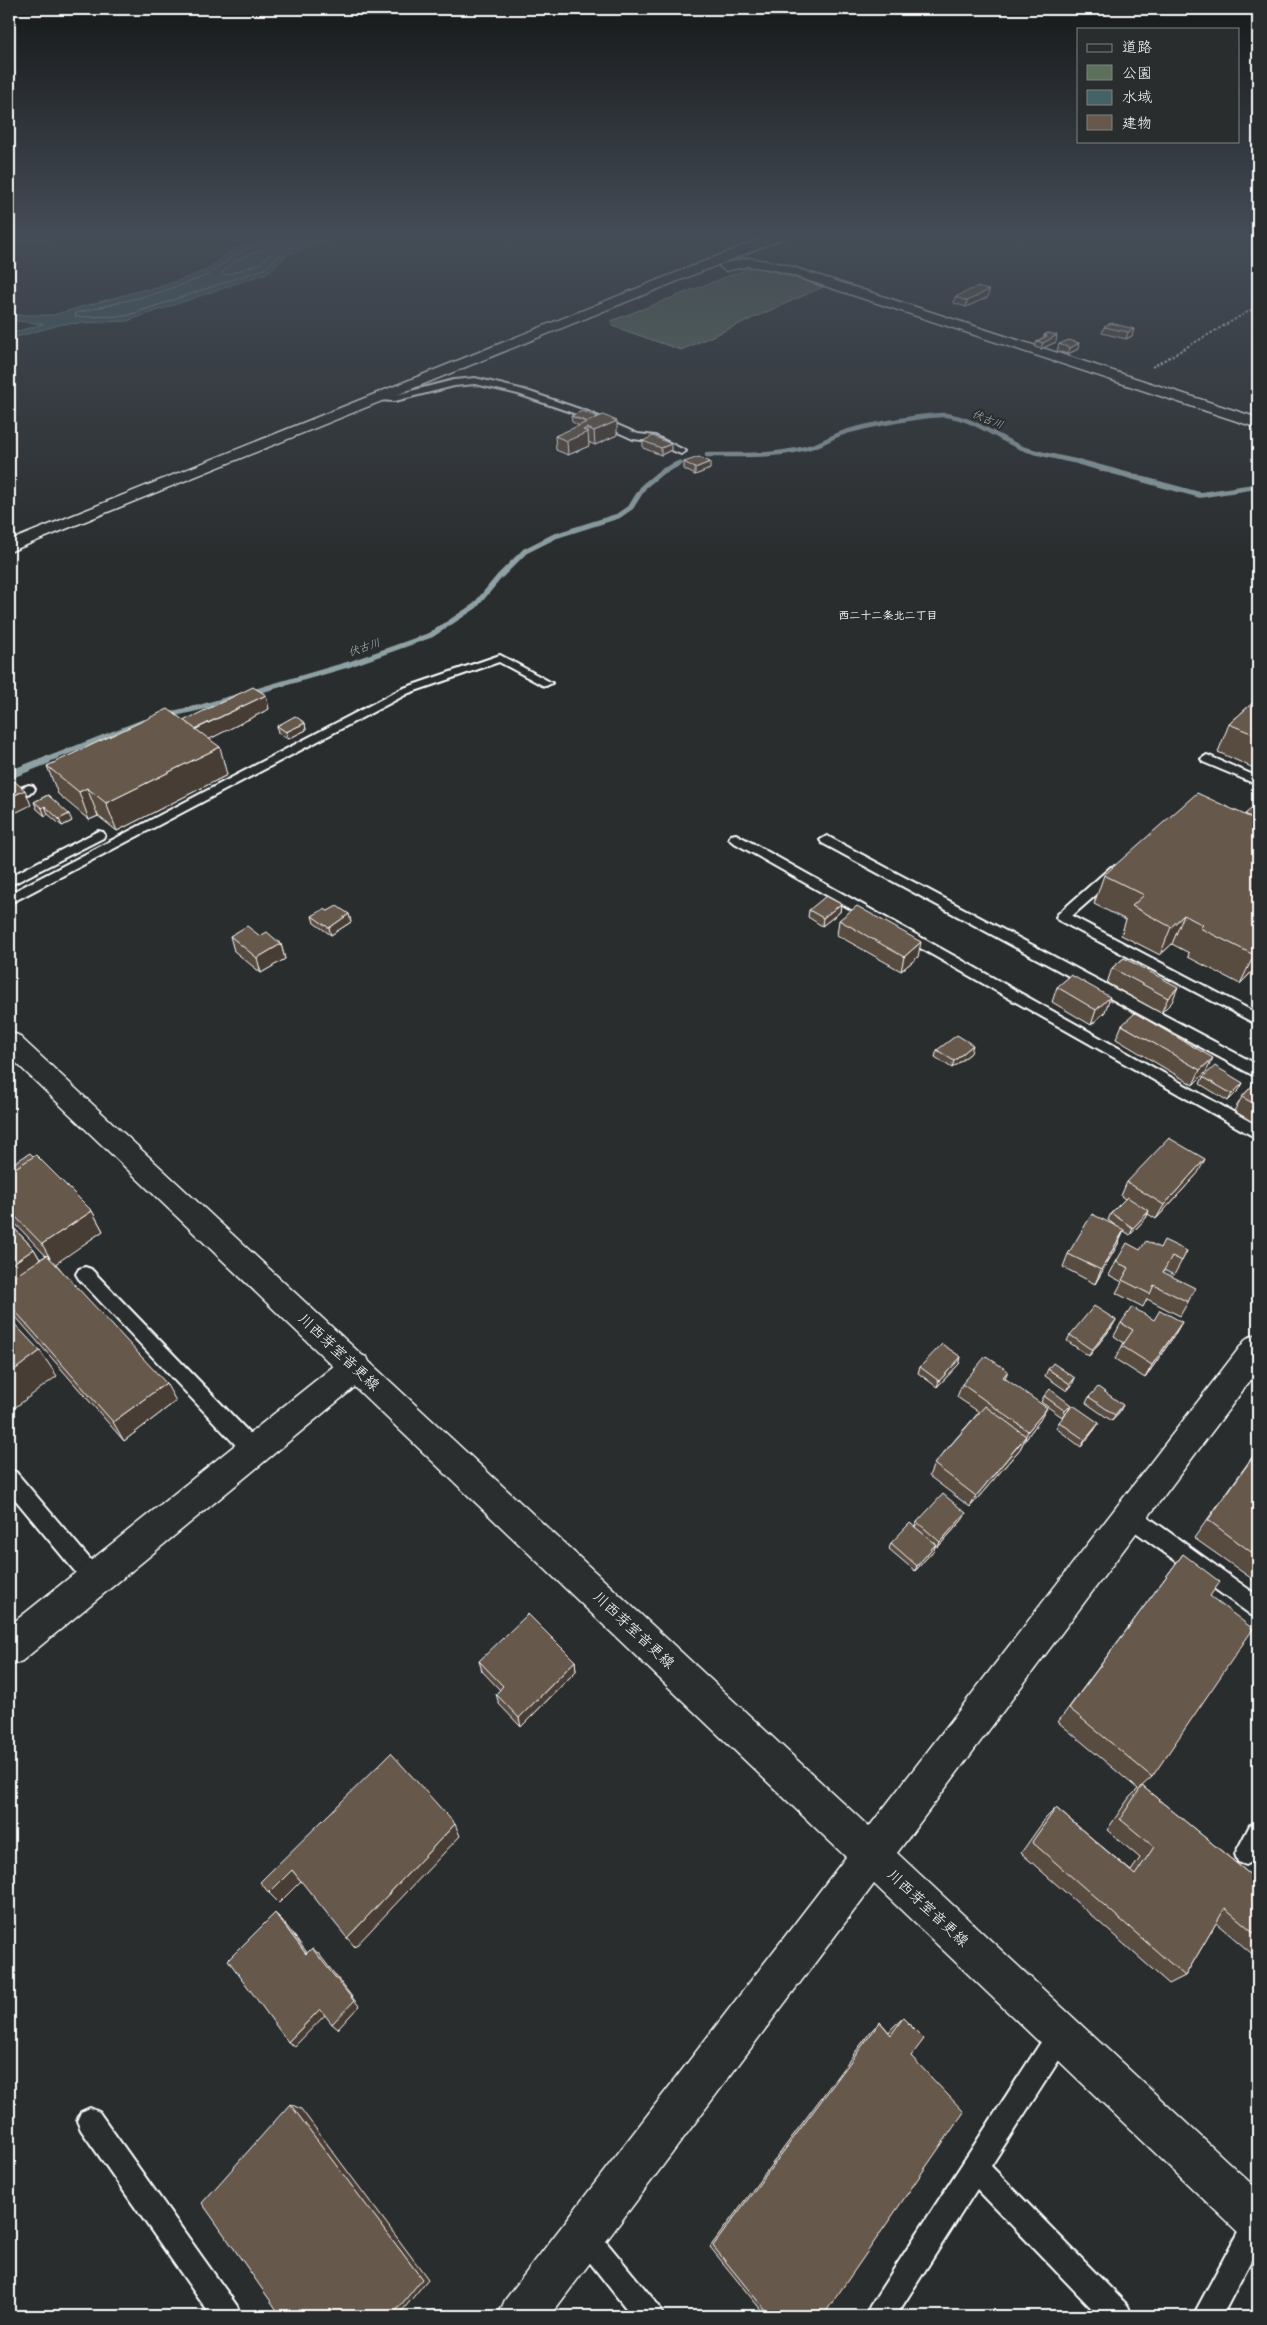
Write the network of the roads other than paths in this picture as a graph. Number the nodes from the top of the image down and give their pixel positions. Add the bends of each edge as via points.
1 (511, 344) edge
2 (1011, 344) edge
3 (378, 397) junction
4 (1258, 423) edge
5 (681, 451) dead end
6 (9, 548) edge
7 (546, 683) dead end
8 (1206, 759) dead end
9 (1258, 781) edge
10 (29, 789) dead end
11 (9, 796) edge
12 (98, 835) dead end
13 (736, 838) dead end
14 (828, 840) dead end
15 (1129, 858) edge
16 (9, 866) edge
17 (15, 879) edge
18 (9, 900) edge
19 (1258, 1020) edge
20 (10, 1043) edge
21 (1258, 1072) edge
22 (1258, 1133) edge
23 (85, 1274) dead end
24 (1258, 1347) edge
25 (356, 1368) junction
26 (254, 1450) junction
27 (9, 1478) edge
28 (1130, 1516) junction
29 (94, 1579) junction
30 (1258, 1608) edge
31 (10, 1644) edge
32 (1258, 1833) edge
33 (1246, 1854) dead end
34 (872, 1856) junction
35 (1061, 2034) junction
36 (90, 2121) dead end
37 (975, 2168) junction
38 (1258, 2220) edge
39 (583, 2234) junction
40 (227, 2316) edge
41 (521, 2316) edge
42 (649, 2316) edge
43 (880, 2316) edge
44 (1118, 2316) edge
45 (1207, 2316) edge

1 - 3 street
2 - 4 street
3 - 5 lane via 395,398 475,381 521,392
3 - 6 street
7 - 18 lane via 500,658 405,691
8 - 9 lane
10 - 11 lane
12 - 17 lane
13 - 22 lane
14 - 21 lane
15 - 19 lane via 1063,917
16 - 17 lane
20 - 25 street, 川西芽室音更線
23 - 26 lane
24 - 28 street
25 - 26 street
25 - 34 street, 川西芽室音更線
26 - 29 street
27 - 29 lane
28 - 30 lane
28 - 34 street
29 - 31 street
32 - 33 lane
34 - 35 street, 川西芽室音更線
34 - 39 street
35 - 37 lane
35 - 38 street, 川西芽室音更線
36 - 40 lane
37 - 43 lane
37 - 44 lane
38 - 45 lane
39 - 41 street
39 - 42 lane

